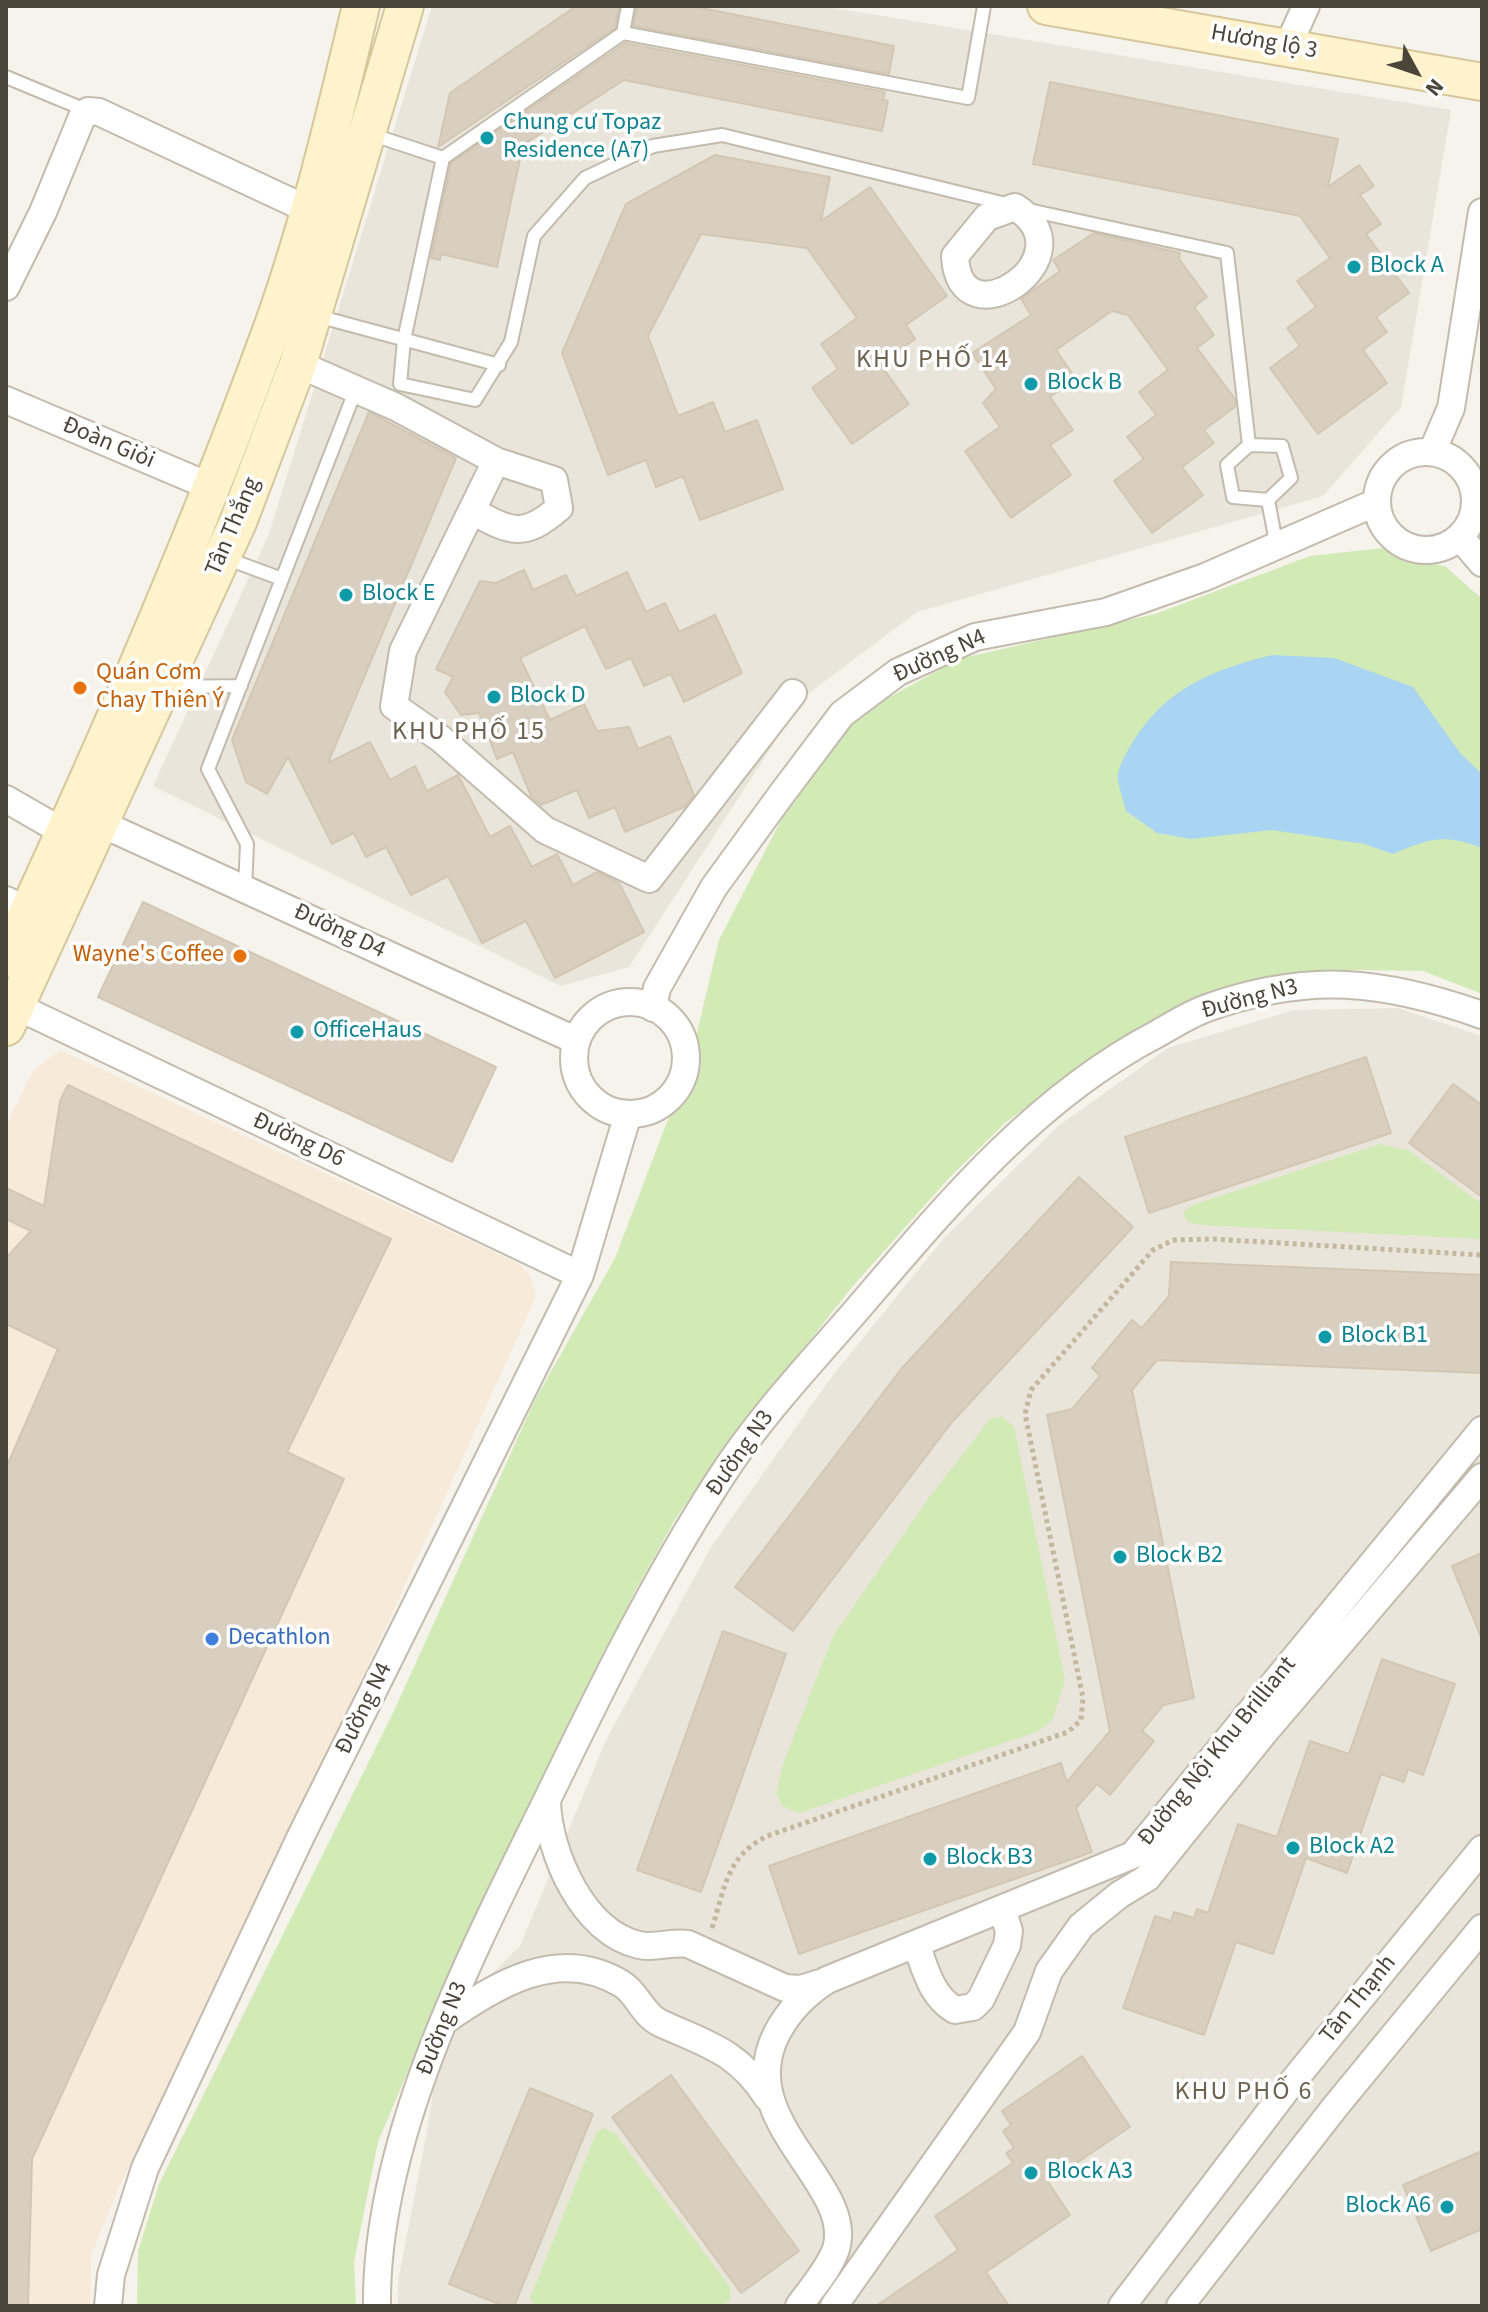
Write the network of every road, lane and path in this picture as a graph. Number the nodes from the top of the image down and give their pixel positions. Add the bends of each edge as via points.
1 (361, 6) edge
2 (405, 6) edge
3 (628, 6) edge
4 (984, 6) edge
5 (1306, 6) edge
6 (1066, 8) edge
7 (623, 33) junction
8 (1288, 46) junction
9 (6, 77) edge
10 (1482, 82) edge
11 (94, 111) junction
12 (369, 134) junction
13 (443, 158) junction
14 (309, 210) junction
15 (1482, 212) edge
16 (6, 287) edge
17 (313, 315) junction
18 (404, 340) junction
19 (298, 364) junction
20 (499, 365) junction
21 (356, 389) junction
22 (6, 400) edge
23 (1249, 445) junction
24 (1432, 452) junction
25 (496, 461) junction
26 (209, 486) junction
27 (1268, 500) junction
28 (1377, 502) junction
29 (472, 511) junction
30 (1460, 537) junction
31 (1277, 548) junction
32 (222, 557) junction
33 (1482, 563) edge
34 (282, 579) junction
35 (241, 686) junction
36 (163, 687) junction
37 (793, 693) dead end
38 (6, 799) edge
39 (83, 829) junction
40 (245, 889) junction
41 (29, 913) edge
42 (6, 959) edge
43 (653, 1008) junction
44 (9, 1012) edge
45 (1482, 1015) edge
46 (575, 1040) junction
47 (628, 1114) junction
48 (1482, 1255) edge
49 (580, 1275) junction
50 (1482, 1430) edge
51 (1482, 1477) edge
52 (547, 1799) junction
53 (1482, 1849) edge
54 (1002, 1909) junction
55 (1482, 1928) edge
56 (916, 1944) junction
57 (663, 1945) junction
58 (705, 1952) junction
59 (827, 1980) junction
60 (777, 1986) junction
61 (636, 1998) junction
62 (788, 2015) junction
63 (444, 2021) junction
64 (771, 2047) junction
65 (733, 2057) junction
66 (768, 2099) junction
67 (108, 2306) edge
68 (377, 2306) edge
69 (799, 2306) edge
70 (834, 2306) edge
71 (1122, 2306) edge
72 (1180, 2306) edge

1 - 14 street, Tân Thắng
2 - 12 street, Tân Thắng
3 - 7 lane
4 - 7 lane via 968,98
5 - 8 street
6 - 8 street, Hương lộ 3
7 - 13 lane
8 - 10 street, Hương lộ 3
9 - 11 lane
11 - 14 street
11 - 16 street via 82,117
12 - 13 lane
12 - 17 street, Tân Thắng
13 - 18 lane
14 - 26 street, Tân Thắng via 269,337
15 - 24 street via 1451,408
17 - 18 lane
17 - 19 street, Tân Thắng
18 - 20 lane
18 - 20 lane via 400,384 475,400
19 - 21 street
19 - 32 street, Tân Thắng
20 - 23 lane via 511,342 534,236 585,178 653,146 722,135 1227,253
21 - 25 street
21 - 34 lane
22 - 26 street, Đoàn Giỏi
23 - 27 lane via 1227,465 1233,497
23 - 27 lane via 1282,446 1291,478
24 - 28 street via 1415,453 1387,471
24 - 30 street via 1447,456 1470,478 1475,509
25 - 29 street
25 - 29 street via 554,480 559,508 537,527 509,531
26 - 39 street, Tân Thắng
27 - 31 lane
28 - 30 street via 1387,532 1407,546 1430,551
28 - 31 street, Đường N4
29 - 37 street via 403,651 394,706 441,739 545,830 649,879
30 - 33 street
31 - 43 street, Đường N4 via 1106,612 975,637 898,672 842,714 756,829 714,887 657,988
32 - 34 lane
32 - 36 street, Tân Thắng
34 - 35 lane
35 - 36 lane
35 - 40 lane via 208,769 247,844
36 - 39 street, Tân Thắng
38 - 39 street, Đường D4
39 - 40 street, Đường D4
39 - 41 street, Tân Thắng
40 - 46 street, Đường D4
41 - 42 street, Tân Thắng
41 - 44 street, Tân Thắng
43 - 46 street via 631,1002 613,1005 598,1013
43 - 47 street via 677,1027 684,1043 682,1078 659,1107
44 - 49 street, Đường D6
45 - 52 street, Đường N3 via 1377,985 1314,982 1206,1008 1091,1072 1032,1121 904,1255 784,1393 720,1479 631,1632
46 - 47 street via 578,1081 589,1097 604,1108
47 - 49 street, Đường N4
48 - 58 path via 1213,1239 1173,1240 1153,1250 1031,1390 1025,1414 1083,1698 1081,1720 1068,1732 746,1847 733,1862
49 - 67 street, Đường N4 via 169,2113 130,2211 111,2275
50 - 54 street, Đường Nội Khu Brilliant via 1133,1855
51 - 70 street via 1147,1878 1081,1926 1049,1971 1027,2032
52 - 57 street, Đường Nội Khu Brilliant via 554,1850 582,1901 622,1939
52 - 63 street, Đường N3
53 - 71 street, Tân Thạnh via 1290,2085
54 - 56 street, Đường Nội Khu Brilliant
54 - 56 street via 1007,1945 973,2007 955,2010 943,2003
55 - 72 street, Tân Thạnh
56 - 59 street, Đường Nội Khu Brilliant
57 - 58 street, Đường Nội Khu Brilliant via 688,1944
57 - 61 street via 637,1966
58 - 60 street, Đường Nội Khu Brilliant
59 - 60 street, Đường Nội Khu Brilliant via 801,1989
59 - 62 street, Đường Nội Khu Brilliant
60 - 62 street via 789,2005
61 - 63 street, Đường Nội Khu Brilliant via 597,1973 538,1970 493,1988
61 - 65 street, Đường Nội Khu Brilliant via 656,2021
62 - 64 street, Đường Nội Khu Brilliant
63 - 68 street, Đường N3 via 413,2103 393,2183 377,2268
64 - 65 street via 755,2056
64 - 66 street, Đường Nội Khu Brilliant
65 - 66 street, Đường Nội Khu Brilliant
66 - 69 street, Đường Nội Khu Brilliant via 821,2190 837,2231 836,2249

